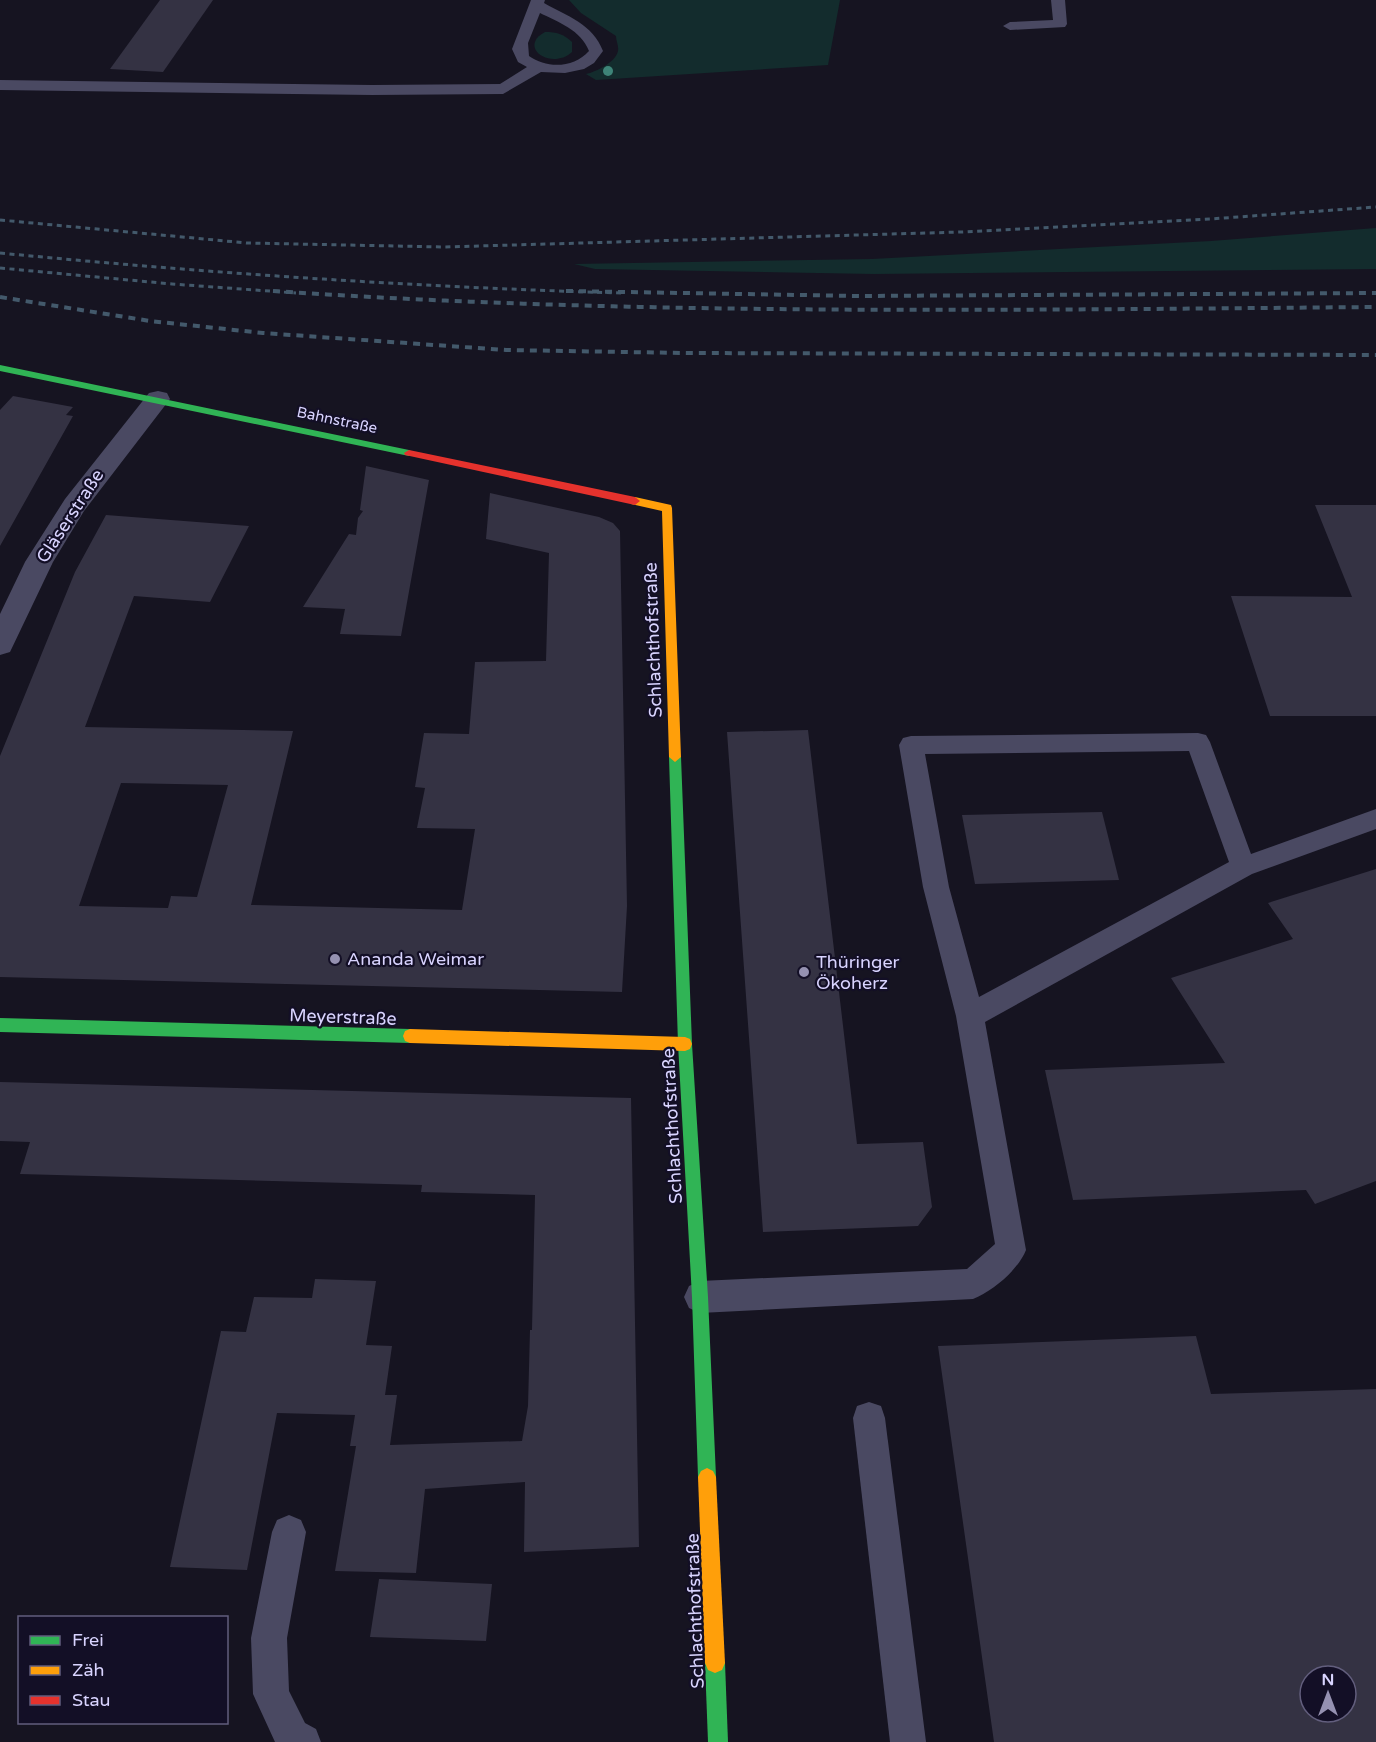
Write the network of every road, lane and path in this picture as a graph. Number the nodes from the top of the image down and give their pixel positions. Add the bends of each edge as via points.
1 (1058, 0) edge
2 (537, 2) edge
3 (1010, 26) dead end
4 (538, 67) junction
5 (0, 85) edge
6 (0, 368) edge
7 (158, 399) junction
8 (667, 508) joint
9 (0, 644) edge
10 (1376, 819) edge
11 (1244, 867) junction
12 (970, 1016) junction
13 (0, 1026) edge
14 (685, 1044) junction
15 (700, 1297) junction
16 (869, 1418) dead end
17 (289, 1532) dead end
18 (303, 1742) edge
19 (718, 1742) edge
20 (908, 1742) edge

1 - 3 lane via 1060,24
2 - 4 lane via 520,53
2 - 4 lane via 585,32 596,51 578,67
4 - 5 lane via 503,89
6 - 7 street, Bahnstraße
7 - 8 street, Bahnstraße
7 - 9 street, Gläserstraße via 74,505 39,562
8 - 14 street, Schlachthofstraße
10 - 11 lane
11 - 12 lane
11 - 12 lane via 1198,742 911,745 936,887
12 - 15 lane via 1011,1250 973,1284
13 - 14 street, Meyerstraße
14 - 15 street, Schlachthofstraße
15 - 19 street, Schlachthofstraße
16 - 20 lane
17 - 18 lane via 269,1638 271,1694 292,1736

